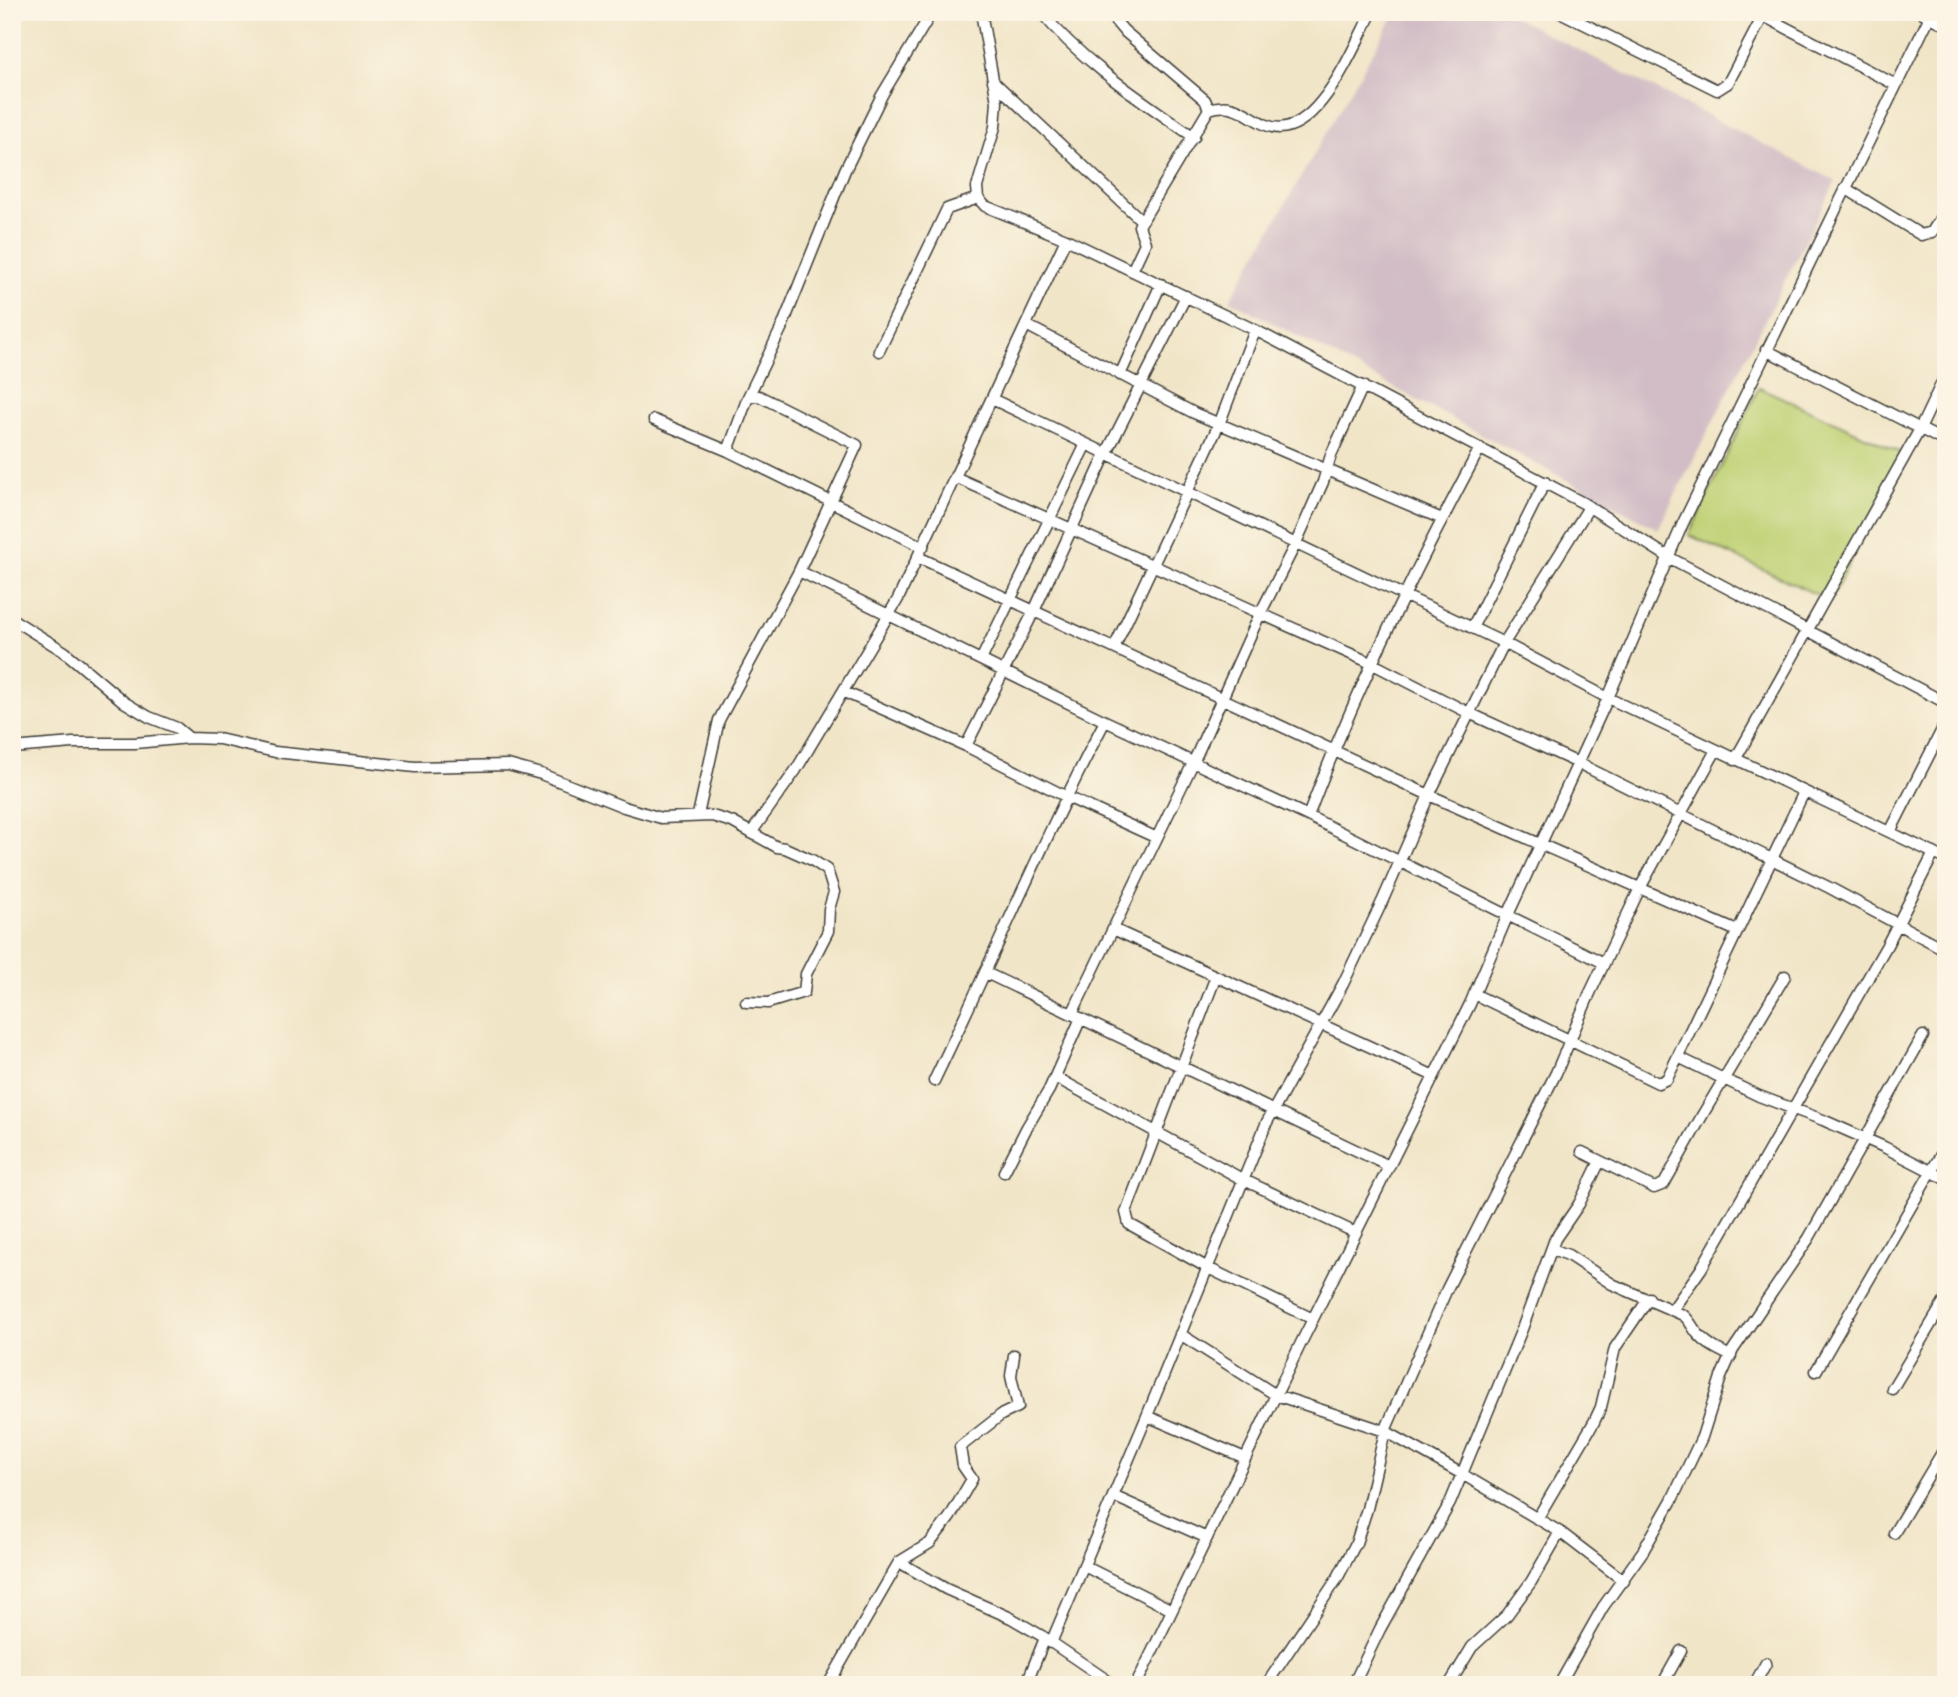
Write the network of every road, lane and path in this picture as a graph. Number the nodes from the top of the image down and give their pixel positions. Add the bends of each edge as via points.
1 (935, 12) edge
2 (981, 12) edge
3 (1041, 12) edge
4 (1108, 12) edge
5 (1371, 12) edge
6 (1560, 12) edge
7 (1760, 14) edge
8 (1928, 14) edge
9 (1946, 25) edge
10 (993, 81) junction
11 (1896, 85) junction
12 (1209, 109) junction
13 (1194, 137) junction
14 (1845, 188) junction
15 (978, 198) junction
16 (1946, 209) edge
17 (1142, 221) junction
18 (1066, 239) junction
19 (1132, 271) junction
20 (1161, 284) junction
21 (1186, 296) junction
22 (1026, 325) junction
23 (1255, 330) junction
24 (1766, 350) junction
25 (879, 351) dead end
26 (1120, 374) junction
27 (1946, 374) edge
28 (1141, 386) junction
29 (1363, 386) junction
30 (748, 397) junction
31 (992, 399) junction
32 (654, 420) dead end
33 (1220, 422) junction
34 (1920, 429) junction
35 (1946, 442) edge
36 (1086, 444) junction
37 (1480, 447) junction
38 (728, 451) junction
39 (1106, 454) junction
40 (1327, 469) junction
41 (955, 477) junction
42 (1545, 482) junction
43 (1187, 493) junction
44 (831, 499) junction
45 (1589, 507) junction
46 (1442, 519) junction
47 (1050, 520) junction
48 (1073, 530) junction
49 (1296, 544) junction
50 (923, 547) junction
51 (918, 558) junction
52 (1670, 558) junction
53 (1153, 566) junction
54 (799, 570) junction
55 (1404, 597) junction
56 (1011, 600) junction
57 (1034, 611) junction
58 (889, 613) junction
59 (1260, 614) junction
60 (12, 619) edge
61 (1472, 628) junction
62 (1808, 633) junction
63 (1504, 643) junction
64 (1114, 648) junction
65 (981, 660) junction
66 (1371, 663) junction
67 (1003, 671) junction
68 (844, 692) junction
69 (1222, 697) junction
70 (1608, 698) junction
71 (1946, 703) edge
72 (1469, 713) junction
73 (1105, 721) junction
74 (1946, 722) edge
75 (189, 738) junction
76 (967, 746) junction
77 (12, 748) edge
78 (1334, 749) junction
79 (1716, 751) junction
80 (1735, 760) junction
81 (1194, 763) junction
82 (1578, 763) junction
83 (1804, 792) junction
84 (1429, 795) junction
85 (1065, 796) junction
86 (1681, 814) junction
87 (698, 815) junction
88 (1308, 816) junction
89 (1891, 832) junction
90 (751, 833) junction
91 (1157, 838) junction
92 (1542, 844) junction
93 (1934, 853) junction
94 (1946, 859) edge
95 (1772, 860) junction
96 (1399, 863) junction
97 (1640, 888) junction
98 (1507, 917) junction
99 (1898, 923) junction
100 (1113, 929) junction
101 (1737, 932) junction
102 (1946, 950) edge
103 (1604, 963) junction
104 (986, 973) junction
105 (1216, 976) junction
106 (1784, 976) dead end
107 (1474, 995) junction
108 (747, 1002) dead end
109 (1077, 1016) junction
110 (1321, 1024) junction
111 (1923, 1036) dead end
112 (1570, 1041) junction
113 (1678, 1056) junction
114 (1183, 1067) junction
115 (1434, 1076) junction
116 (1055, 1077) junction
117 (1724, 1078) junction
118 (934, 1081) dead end
119 (1792, 1109) junction
120 (1272, 1112) junction
121 (1158, 1132) junction
122 (1864, 1138) junction
123 (1946, 1146) edge
124 (1582, 1152) dead end
125 (1600, 1161) junction
126 (1389, 1166) junction
127 (1004, 1172) dead end
128 (1931, 1172) junction
129 (1242, 1179) junction
130 (1946, 1179) edge
131 (1356, 1233) junction
132 (1552, 1249) junction
133 (1208, 1268) junction
134 (1649, 1298) junction
135 (1946, 1299) edge
136 (1674, 1309) junction
137 (1313, 1319) junction
138 (1180, 1334) junction
139 (1014, 1355) dead end
140 (1731, 1356) junction
141 (1816, 1371) dead end
142 (1892, 1388) dead end
143 (1276, 1395) junction
144 (1147, 1416) junction
145 (1385, 1431) junction
146 (1946, 1447) edge
147 (1245, 1458) junction
148 (1462, 1474) junction
149 (1113, 1496) junction
150 (1537, 1519) junction
151 (1560, 1532) junction
152 (1894, 1533) dead end
153 (1207, 1538) junction
154 (899, 1562) junction
155 (1084, 1566) junction
156 (1624, 1581) junction
157 (1172, 1610) junction
158 (1048, 1640) junction
159 (1681, 1651) dead end
160 (1766, 1663) dead end
161 (828, 1685) edge
162 (1026, 1685) edge
163 (1114, 1685) edge
164 (1136, 1685) edge
165 (1265, 1685) edge
166 (1353, 1685) edge
167 (1449, 1685) edge
168 (1559, 1685) edge
169 (1662, 1685) edge
170 (1754, 1685) edge

1 - 30 street via 882,95 851,158 782,327
2 - 10 street
3 - 13 street via 1109,75
4 - 12 street via 1205,100
5 - 12 street via 1322,102 1301,122 1278,128 1232,106
6 - 7 street via 1717,90 1728,83
7 - 11 street
8 - 9 street
8 - 11 street
10 - 15 street via 995,127 977,187
10 - 17 street
11 - 14 street
12 - 13 street
13 - 17 street
14 - 16 street via 1921,235 1932,232
14 - 24 street
15 - 18 street via 985,206
15 - 25 street via 947,209
17 - 19 street via 1145,243
18 - 19 street
18 - 22 street
19 - 20 street
20 - 21 street
20 - 26 street
21 - 23 street
21 - 28 street
22 - 26 street
22 - 31 street
23 - 29 street
23 - 33 street
24 - 34 street
24 - 52 street
26 - 28 street
27 - 34 street
28 - 33 street
28 - 39 street
29 - 37 street
29 - 40 street
30 - 38 street
30 - 44 street via 759,396 857,445
31 - 36 street
31 - 41 street
32 - 38 street
33 - 40 street
33 - 43 street
34 - 35 street
34 - 62 street
36 - 39 street
36 - 47 street
37 - 42 street
37 - 46 street
38 - 44 street
39 - 43 street
39 - 48 street
40 - 46 street
40 - 49 street
41 - 47 street
41 - 50 street
42 - 45 street
42 - 61 street
43 - 49 street
43 - 53 street
44 - 50 street
44 - 54 street
45 - 52 street
45 - 63 street
46 - 55 street
47 - 48 street
47 - 56 street
48 - 53 street
48 - 57 street
49 - 55 street
49 - 59 street
50 - 51 street
51 - 56 street
51 - 58 street
52 - 62 street
52 - 70 street
53 - 59 street
53 - 64 street
54 - 58 street
54 - 87 street via 719,720
55 - 61 street
55 - 66 street
56 - 57 street
56 - 65 street
57 - 64 street
57 - 67 street
58 - 65 street
58 - 68 street
59 - 66 street
59 - 69 street
60 - 75 street via 65,652 124,702
61 - 63 street
62 - 71 street
62 - 80 street
63 - 70 street
63 - 72 street
64 - 69 street
65 - 67 street
66 - 72 street
66 - 78 street
67 - 73 street
67 - 76 street
68 - 76 street
68 - 90 street
69 - 78 street
69 - 81 street
70 - 79 street
70 - 82 street
72 - 82 street
72 - 84 street
73 - 81 street
73 - 85 street
74 - 89 street
75 - 77 street
75 - 87 street via 415,767 508,765 661,818
76 - 85 street
78 - 84 street
78 - 88 street
79 - 80 street
79 - 86 street
80 - 83 street
81 - 88 street
81 - 91 street
82 - 86 street
82 - 92 street
83 - 89 street
83 - 95 street
84 - 92 street
84 - 96 street
85 - 91 street
85 - 104 street
86 - 95 street
86 - 97 street
87 - 90 street via 732,822
88 - 96 street
89 - 93 street
90 - 108 street via 827,870 834,892 828,931 806,974 804,992 768,1003
91 - 100 street
92 - 97 street
92 - 98 street
93 - 94 street
93 - 99 street
95 - 99 street
95 - 101 street
96 - 98 street
96 - 110 street
97 - 101 street
97 - 103 street
98 - 103 street
98 - 107 street
99 - 102 street
99 - 119 street
100 - 105 street
100 - 109 street
101 - 113 street
103 - 112 street
104 - 109 street
104 - 118 street
105 - 110 street
105 - 114 street
106 - 117 street
107 - 112 street
107 - 115 street
109 - 114 street
109 - 116 street
110 - 115 street
110 - 120 street
111 - 122 street
112 - 113 street via 1658,1083 1667,1079
112 - 145 street via 1447,1289
113 - 117 street
114 - 120 street
114 - 121 street
115 - 126 street
116 - 121 street
116 - 127 street
117 - 119 street
117 - 125 street via 1659,1188
119 - 122 street
119 - 136 street
120 - 126 street
120 - 129 street
121 - 129 street
121 - 133 street via 1126,1212 1129,1224
122 - 128 street
122 - 140 street via 1809,1238
123 - 128 street
124 - 125 street
125 - 132 street
126 - 131 street
128 - 130 street
128 - 141 street
129 - 131 street
129 - 133 street
131 - 137 street
132 - 134 street via 1612,1284
132 - 148 street
133 - 137 street
133 - 138 street
134 - 136 street
134 - 150 street via 1615,1348 1601,1407
135 - 142 street
136 - 140 street via 1689,1320 1699,1336
137 - 143 street
138 - 143 street
138 - 144 street
139 - 154 street via 1011,1376 1018,1407 960,1447 963,1466 972,1479 930,1542
140 - 156 street via 1702,1437
143 - 145 street
143 - 147 street
144 - 147 street
144 - 149 street
145 - 148 street
145 - 165 street via 1356,1543
146 - 152 street
147 - 153 street
148 - 150 street
148 - 166 street
149 - 153 street
149 - 155 street
150 - 151 street
151 - 156 street
151 - 167 street via 1507,1615 1472,1647
153 - 157 street
154 - 158 street
154 - 161 street
155 - 157 street
155 - 158 street
156 - 168 street via 1603,1607
157 - 164 street
158 - 162 street
158 - 163 street
159 - 169 street
160 - 170 street

